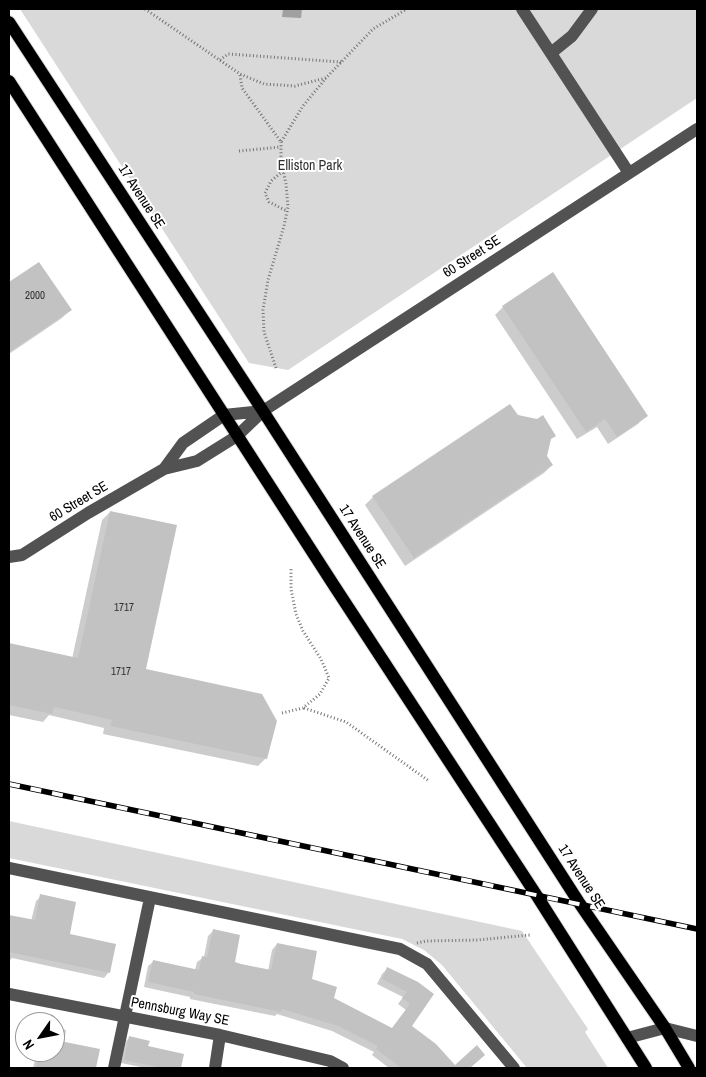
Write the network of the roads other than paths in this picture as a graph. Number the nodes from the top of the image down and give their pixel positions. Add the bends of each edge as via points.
1 (522, 9) edge
2 (592, 9) edge
3 (9, 22) edge
4 (550, 53) junction
5 (9, 81) edge
6 (697, 129) edge
7 (629, 173) junction
8 (263, 411) junction
9 (224, 415) junction
10 (238, 436) junction
11 (164, 469) junction
12 (9, 557) edge
13 (9, 868) edge
14 (150, 898) junction
15 (9, 997) edge
16 (125, 1017) junction
17 (665, 1028) junction
18 (220, 1035) junction
19 (697, 1036) edge
20 (627, 1038) junction
21 (114, 1068) edge
22 (215, 1068) edge
23 (343, 1068) edge
24 (514, 1068) edge
25 (646, 1068) edge
26 (689, 1068) edge

1 - 4 street
2 - 4 street via 572,36
3 - 8 main road, 17 Avenue SE
4 - 7 street
5 - 9 main road
6 - 7 street, 60 Street SE
7 - 8 street, 60 Street SE
8 - 9 street, 60 Street SE
8 - 10 street, 60 Street SE
8 - 17 main road, 17 Avenue SE via 575,896
9 - 10 main road
9 - 11 street, 60 Street SE via 183,443
10 - 11 street, 60 Street SE via 197,461
10 - 20 main road
11 - 12 street, 60 Street SE via 22,555
13 - 14 street
14 - 16 street
14 - 24 street via 400,949 427,964
15 - 16 street, Pennsburg Way SE
16 - 18 street, Pennsburg Way SE
16 - 21 street
17 - 19 street
17 - 20 street
17 - 26 main road, 17 Avenue SE
18 - 22 street
18 - 23 street, Pennsburg Way SE via 330,1061
20 - 25 main road

